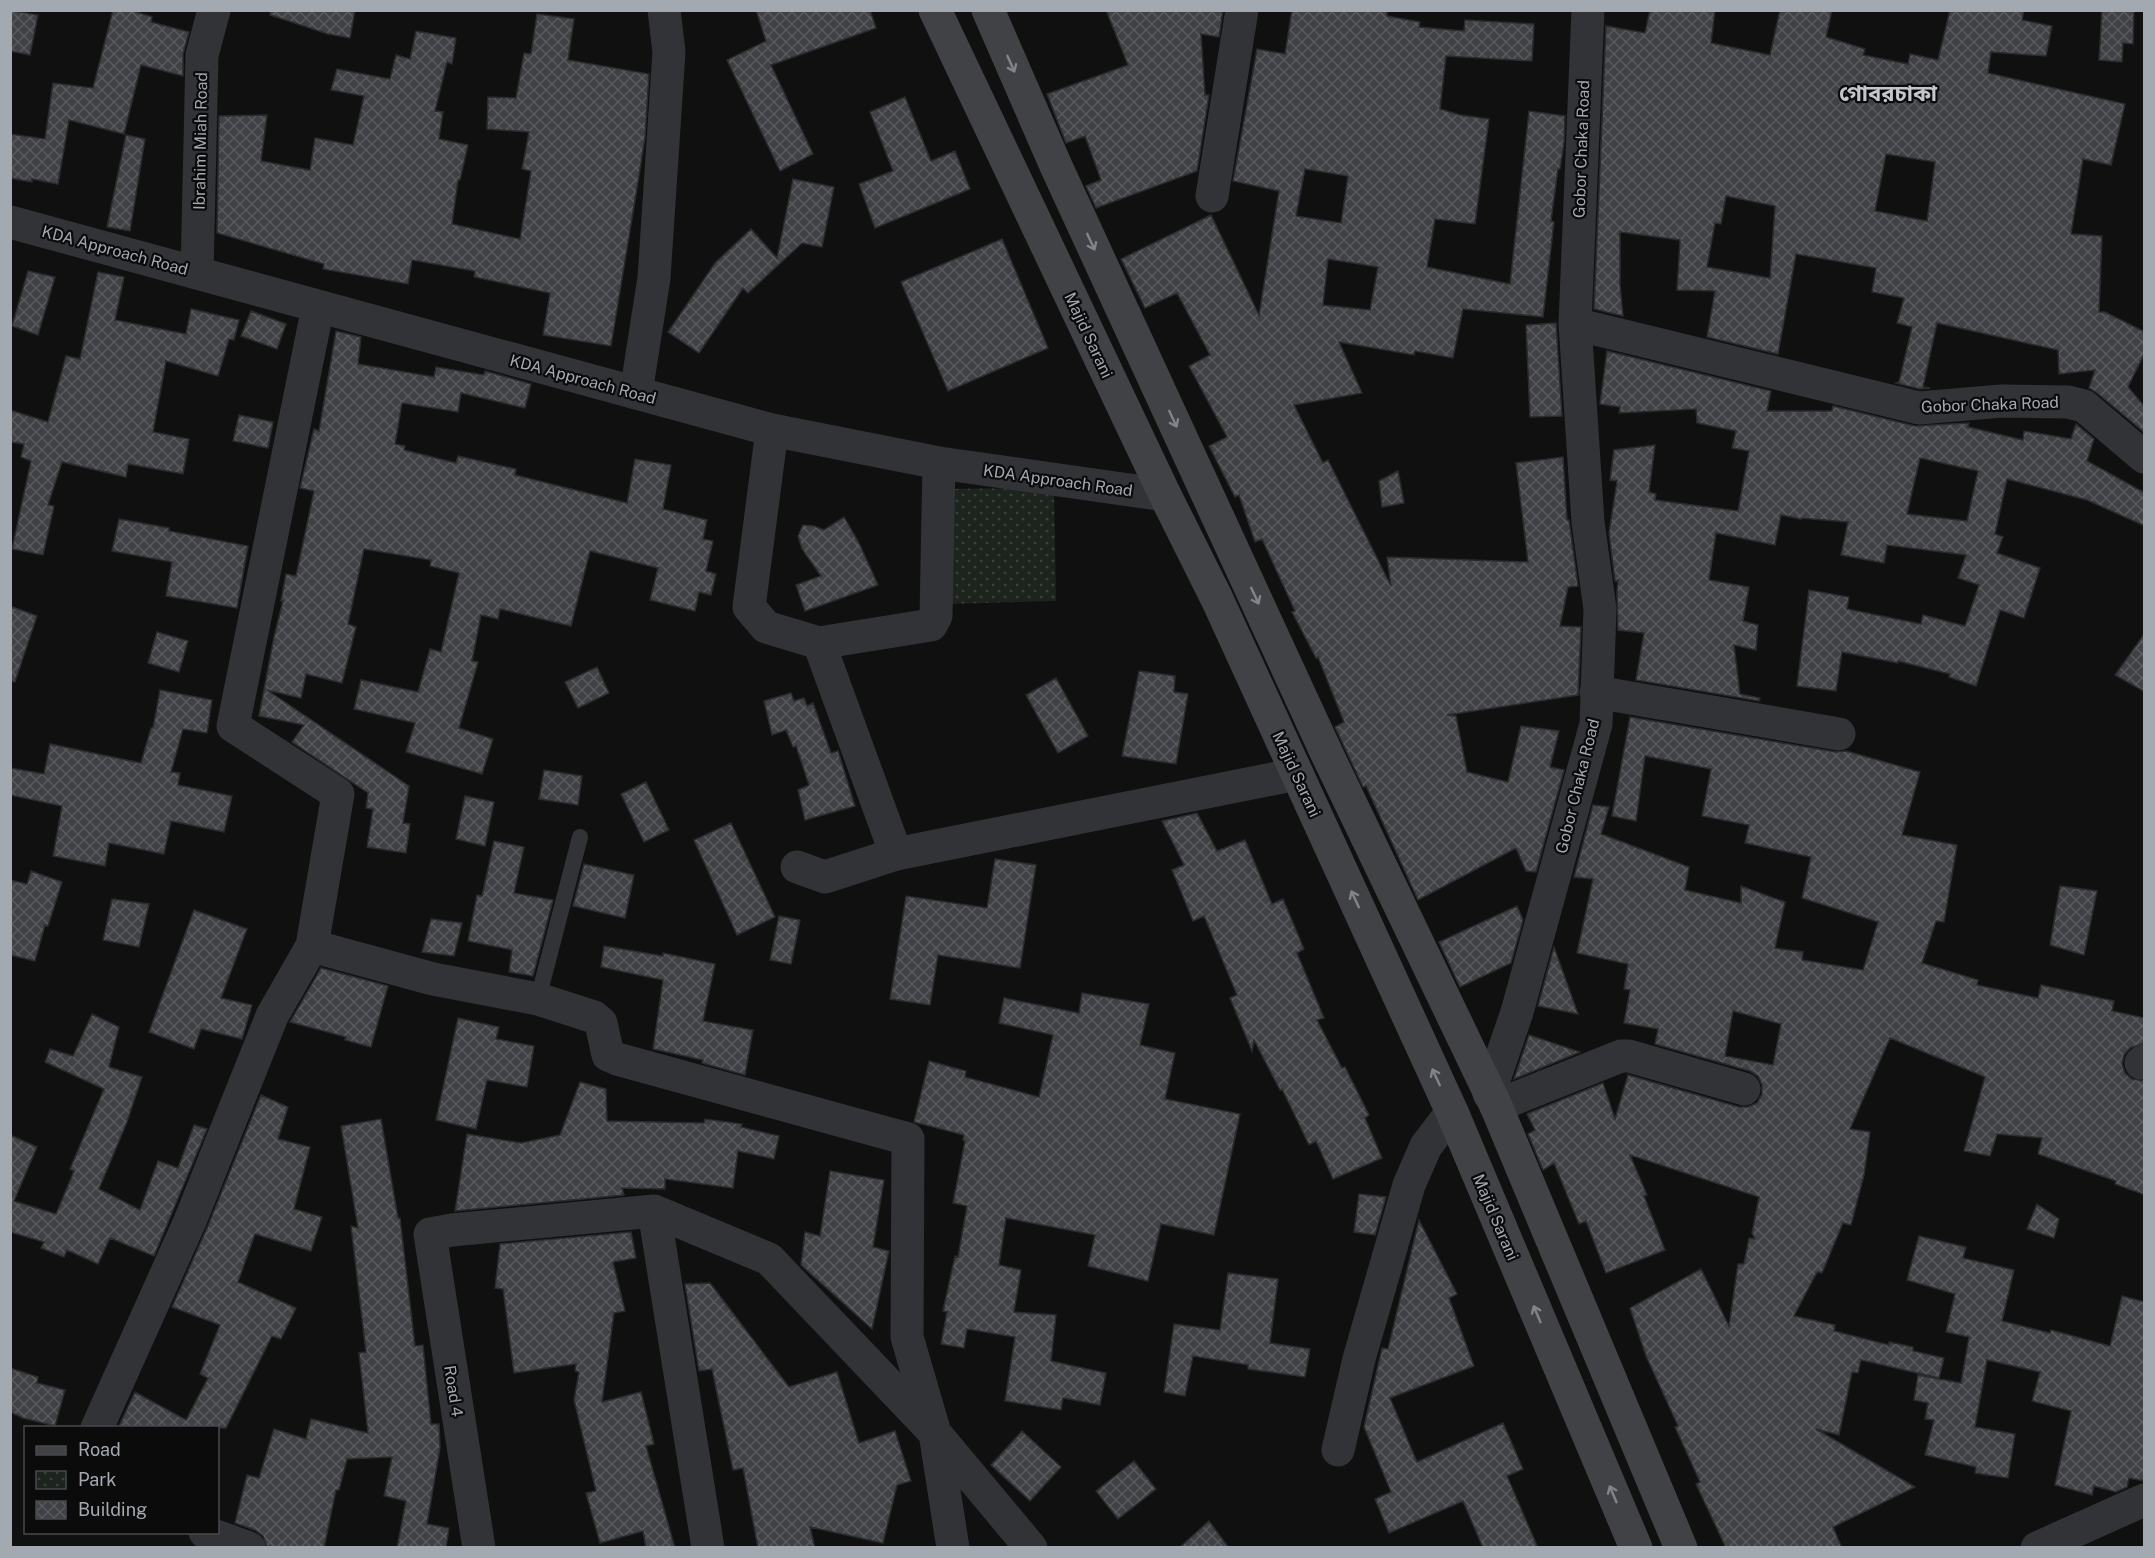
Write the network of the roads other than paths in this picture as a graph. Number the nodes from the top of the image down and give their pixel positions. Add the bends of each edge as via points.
1 (214, 10) edge
2 (664, 10) edge
3 (936, 10) edge
4 (988, 10) edge
5 (1242, 10) edge
6 (1588, 10) edge
7 (1212, 196) dead end
8 (10, 222) edge
9 (197, 273) junction
10 (318, 306) junction
11 (1575, 324) junction
12 (636, 393) junction
13 (772, 430) junction
14 (2145, 457) edge
15 (939, 464) junction
16 (1165, 495) junction
17 (819, 643) junction
18 (1596, 692) junction
19 (1839, 734) dead end
20 (1297, 774) junction
21 (580, 837) dead end
22 (896, 854) junction
23 (797, 867) dead end
24 (312, 946) junction
25 (538, 999) junction
26 (1744, 1089) dead end
27 (1492, 1100) junction
28 (1452, 1112) junction
29 (654, 1211) junction
30 (98, 1426) edge
31 (935, 1433) junction
32 (1338, 1450) dead end
33 (2145, 1500) edge
34 (208, 1534) edge
35 (249, 1548) edge
36 (479, 1548) edge
37 (708, 1548) edge
38 (953, 1548) edge
39 (1031, 1548) edge
40 (1636, 1548) edge
41 (1681, 1548) edge
42 (2037, 1548) edge

1 - 9 street, Ibrahim Miah Road via 202,55
2 - 12 street via 669,52 654,278
3 - 16 main road, Majid Sarani
4 -> 27 main road via 1322,743
5 - 7 street
6 - 11 street, Gobor Chaka Road
8 - 9 street, KDA Approach Road
9 - 10 street, KDA Approach Road
10 - 12 street, KDA Approach Road
10 - 24 street via 233,726 338,794
11 - 14 street, Gobor Chaka Road via 1919,408 2002,401 2068,402 2084,406
11 - 18 street, Gobor Chaka Road via 1588,522 1600,609
12 - 13 street, KDA Approach Road
13 - 15 street, KDA Approach Road
13 - 17 street via 749,607 766,627
15 - 16 street, KDA Approach Road
15 - 17 street via 936,616 931,625
16 - 20 main road, Majid Sarani
17 - 22 street
18 - 19 street
18 - 27 street, Gobor Chaka Road via 1596,724
20 - 22 street
28 -> 20 main road, Majid Sarani
21 - 25 lane
22 - 23 street via 825,877
24 - 25 street via 433,979
24 - 30 street via 272,1016 190,1221
25 - 31 street via 594,1017 601,1023 608,1055 617,1059 908,1139 907,1337
26 - 27 street via 1621,1056
27 - 41 main road
28 - 32 street via 1426,1146 1408,1185
40 -> 28 main road, Majid Sarani
29 - 31 street via 769,1259
29 - 36 street, Road 4 via 430,1234
29 - 37 street
31 - 38 street
31 - 39 street
33 - 42 street
34 - 35 street

